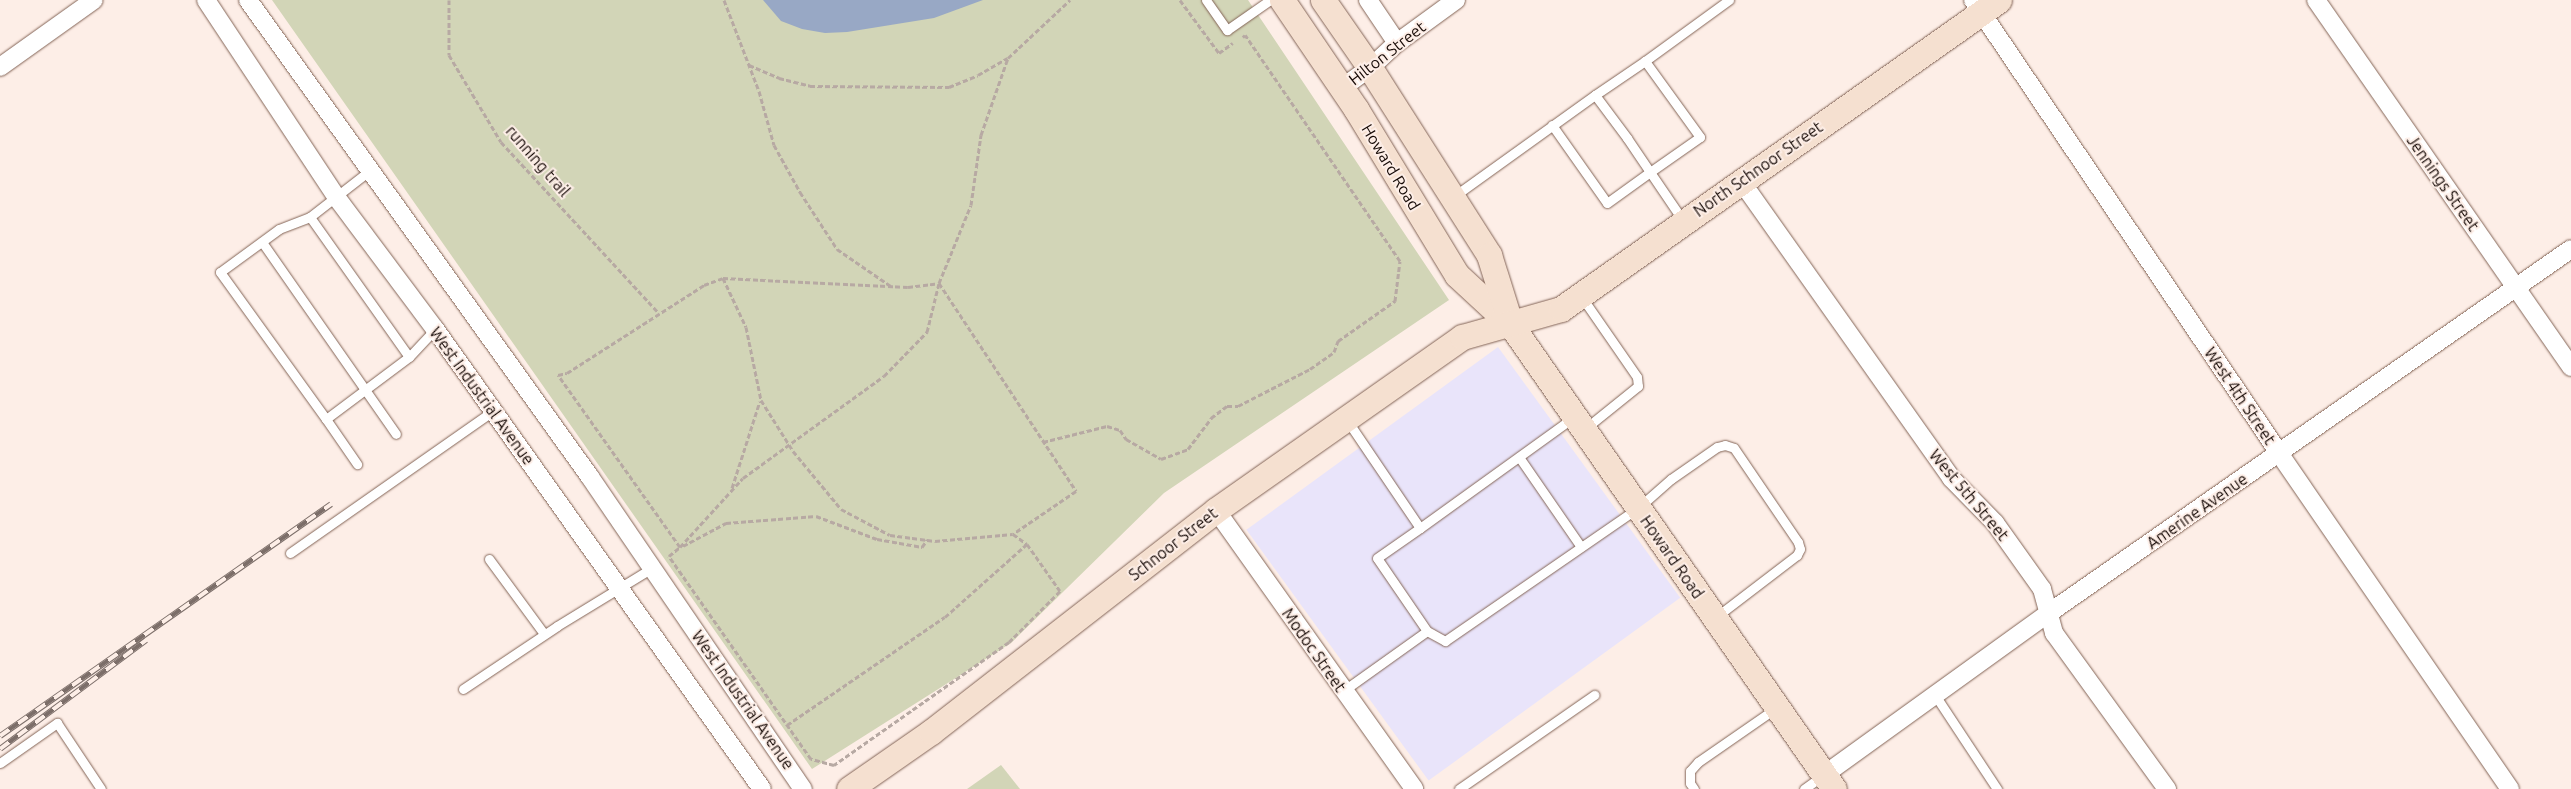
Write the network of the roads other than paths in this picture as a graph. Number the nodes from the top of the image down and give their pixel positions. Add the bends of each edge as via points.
1 (94, 0) edge
2 (206, 0) edge
3 (248, 0) edge
4 (1206, 0) edge
5 (1270, 0) edge
6 (1282, 0) edge
7 (1323, 0) edge
8 (1368, 0) edge
9 (1456, 0) edge
10 (1729, 0) edge
11 (2316, 0) edge
12 (1985, 4) edge
13 (1397, 42) junction
14 (1645, 61) junction
15 (0, 67) edge
16 (1370, 68) junction
17 (1342, 88) junction
18 (1595, 95) junction
19 (1552, 125) junction
20 (369, 171) junction
21 (1650, 172) junction
22 (1741, 182) junction
23 (1452, 197) junction
24 (337, 198) junction
25 (310, 216) junction
26 (1684, 222) junction
27 (262, 242) junction
28 (2571, 249) edge
29 (2516, 288) junction
30 (1581, 295) junction
31 (1510, 324) junction
32 (435, 329) junction
33 (409, 357) junction
34 (2571, 367) edge
35 (366, 389) junction
36 (493, 411) junction
37 (326, 419) junction
38 (1346, 419) junction
39 (1579, 423) junction
40 (396, 434) dead end
41 (2279, 453) junction
42 (1519, 457) junction
43 (357, 464) dead end
44 (1638, 508) junction
45 (1216, 510) junction
46 (1420, 528) junction
47 (1582, 547) junction
48 (290, 553) dead end
49 (489, 559) dead end
50 (652, 568) junction
51 (619, 588) junction
52 (2049, 613) junction
53 (1715, 618) junction
54 (1427, 631) junction
55 (544, 634) junction
56 (463, 689) dead end
57 (1343, 691) junction
58 (1594, 695) dead end
59 (1935, 695) junction
60 (1776, 708) junction
61 (0, 763) edge
62 (1829, 782) edge
63 (101, 789) edge
64 (762, 789) edge
65 (803, 789) edge
66 (849, 789) edge
67 (1414, 789) edge
68 (1459, 789) edge
69 (1694, 789) edge
70 (1804, 789) edge
71 (1997, 789) edge
72 (2167, 789) edge
73 (2510, 789) edge

1 - 15 street
2 - 24 street, West Industrial Avenue
3 - 20 street, West Industrial Avenue
4 - 5 lane via 1227,30
6 - 17 street, Howard Road
7 - 16 street, Howard Road
8 - 13 street
9 - 13 street, Hilton Street
10 - 14 lane
11 - 29 street, Jennings Street
12 - 22 street, North Schnoor Street
12 - 41 street, West 4th Street
13 - 16 street, Hilton Street
14 - 18 lane
14 - 21 lane via 1700,137
16 - 17 street, Hilton Street
16 - 23 street, Howard Road
17 - 31 street, Howard Road via 1457,275
18 - 19 lane
18 - 21 lane
19 - 21 lane via 1607,203
19 - 23 lane
20 - 24 lane
20 - 50 street, West Industrial Avenue
21 - 26 lane
22 - 26 street, North Schnoor Street
22 - 52 street, West 5th Street via 1951,478 1995,522 2042,590
23 - 31 street, Howard Road via 1489,255
24 - 25 lane
24 - 32 street, West Industrial Avenue
25 - 27 lane
25 - 33 lane
26 - 30 street, North Schnoor Street
27 - 35 lane
27 - 37 lane via 220,272
28 - 29 street, Amerine Avenue
29 - 34 street, Jennings Street
29 - 41 street, Amerine Avenue
30 - 31 street, North Schnoor Street via 1561,310
30 - 39 lane via 1637,377 1638,386
31 - 38 street, Schnoor Street via 1462,336
31 - 39 street, Howard Road
32 - 33 lane
32 - 36 street, West Industrial Avenue
33 - 35 lane
35 - 37 lane
35 - 40 lane
36 - 48 lane
36 - 51 street, West Industrial Avenue
37 - 43 lane
38 - 45 street, Schnoor Street
38 - 46 lane
39 - 42 lane
39 - 44 street, Howard Road
41 - 52 street, Amerine Avenue
41 - 73 street, West 4th Street
42 - 46 lane
42 - 47 lane
44 - 47 lane
44 - 53 street, Howard Road
44 - 53 lane via 1671,479 1717,447 1734,448 1800,549
45 - 57 street, Modoc Street
45 - 66 street, Schnoor Street via 931,732
46 - 54 lane via 1377,558
47 - 54 lane via 1445,641
49 - 55 lane
50 - 51 lane
50 - 65 street, West Industrial Avenue
51 - 55 lane
51 - 64 street, West Industrial Avenue
52 - 59 street, Amerine Avenue
52 - 72 street, West 5th Street via 2054,633
53 - 60 street, Howard Road
54 - 57 lane
55 - 56 lane
57 - 67 street, Modoc Street
58 - 68 lane
59 - 62 street, Amerine Avenue
59 - 71 lane
60 - 62 street, Howard Road
60 - 69 lane via 1698,762 1690,771 1690,783
61 - 63 lane via 57,723
62 - 70 lane

